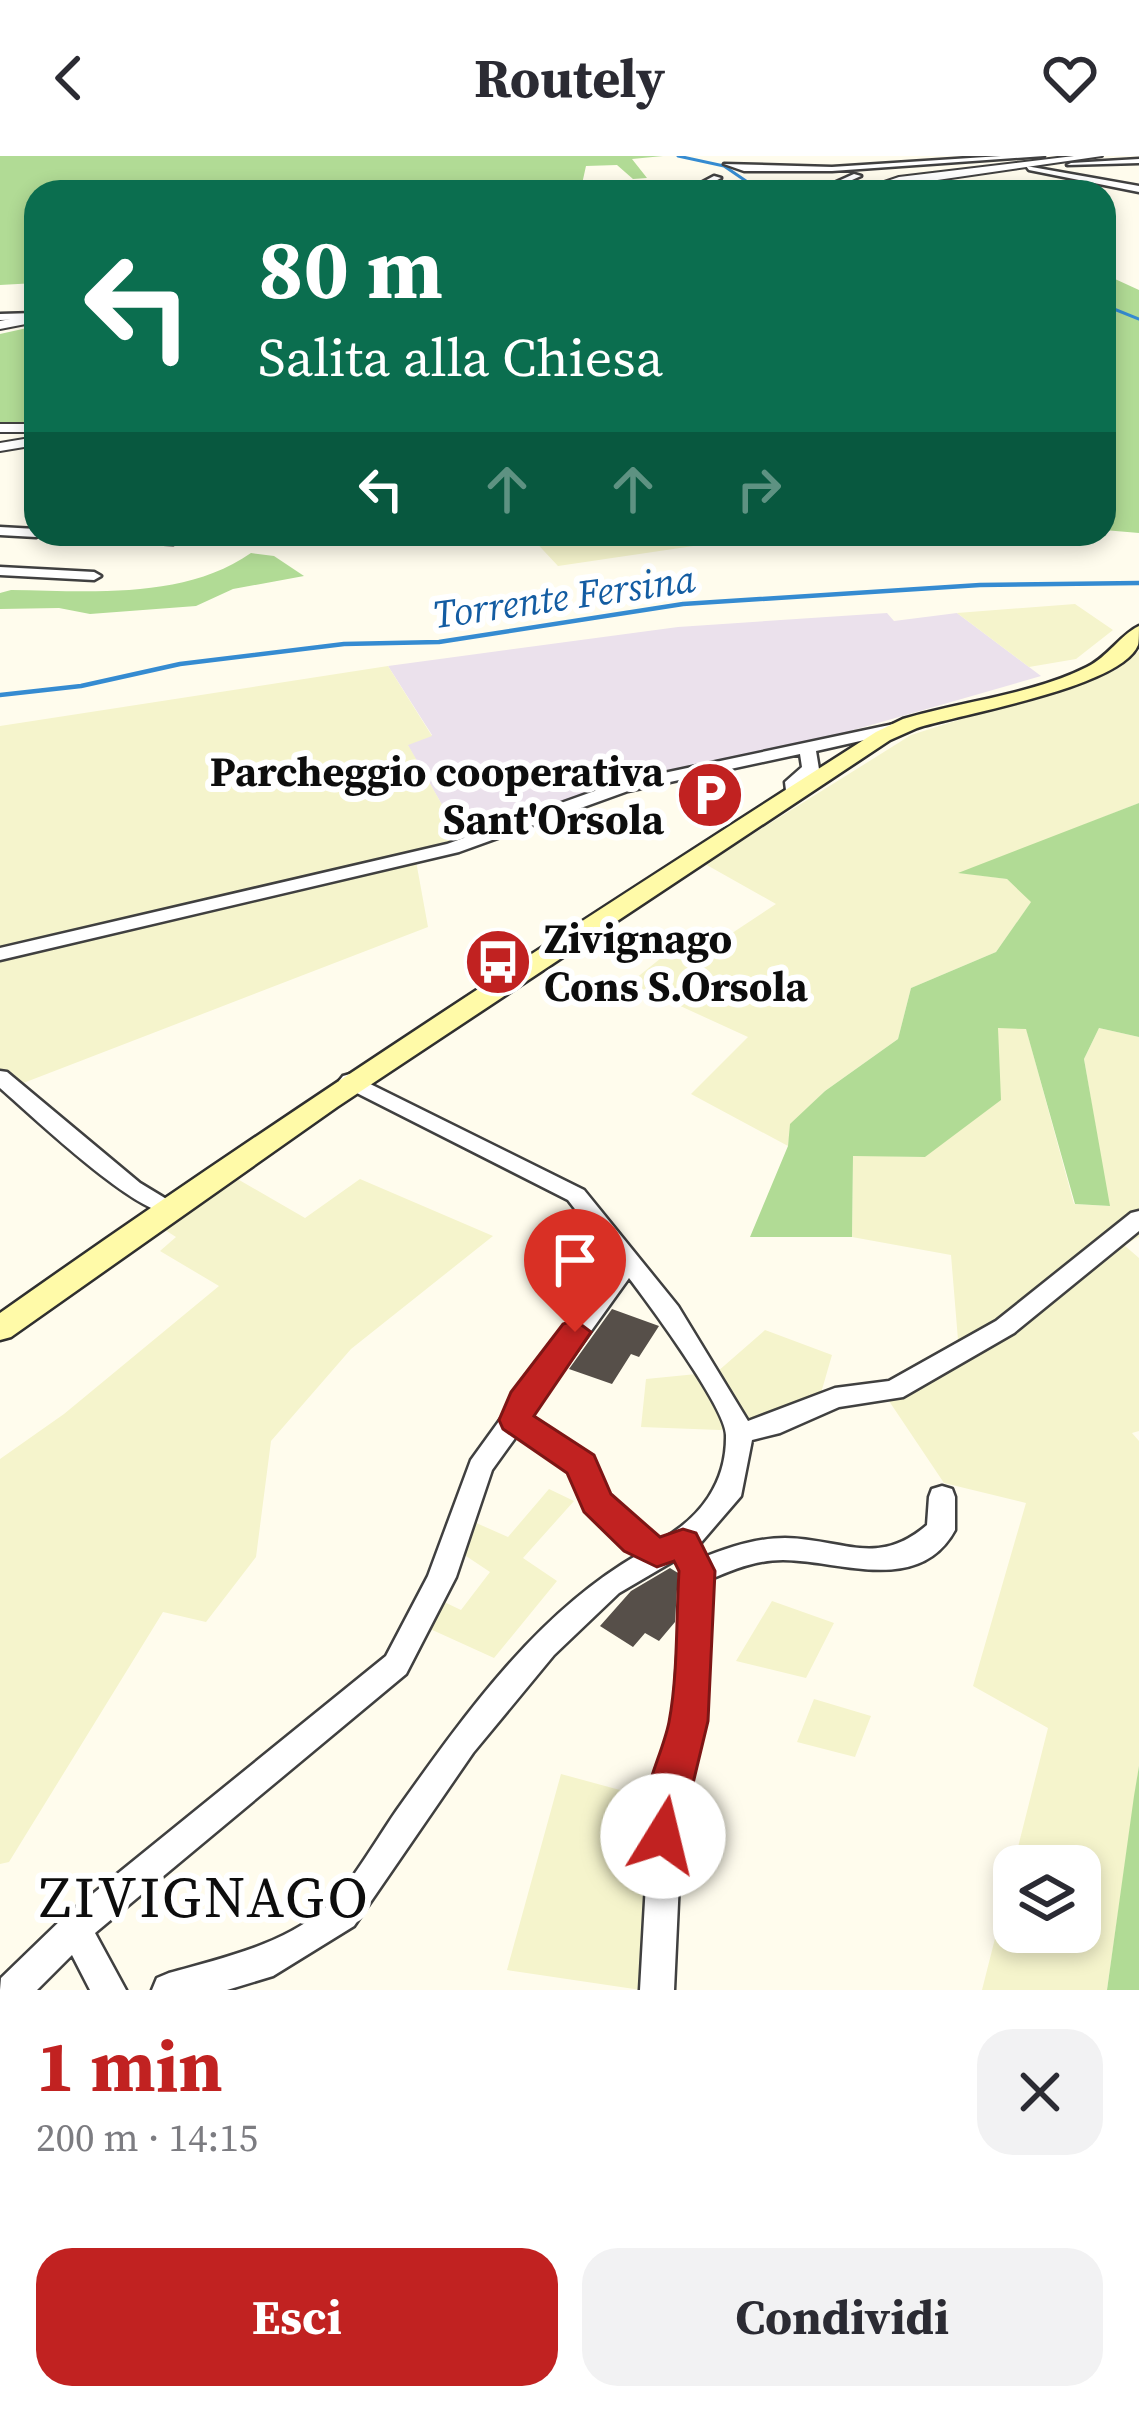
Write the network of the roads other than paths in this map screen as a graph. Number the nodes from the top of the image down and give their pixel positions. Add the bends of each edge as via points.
1 (1097, 156) edge
2 (1139, 161) edge
3 (728, 164) dead end
4 (902, 164) junction
5 (1034, 164) edge
6 (1052, 165) junction
7 (832, 169) junction
8 (717, 178) dead end
9 (713, 180) edge
10 (820, 180) edge
11 (843, 180) edge
12 (924, 180) edge
13 (1101, 180) edge
14 (18, 512) dead end
15 (0, 531) edge
16 (0, 571) edge
17 (94, 576) dead end
18 (1139, 632) edge
19 (894, 729) junction
20 (808, 749) junction
21 (844, 762) junction
22 (793, 795) junction
23 (0, 954) edge
24 (0, 1076) edge
25 (350, 1081) junction
26 (165, 1208) junction
27 (1139, 1219) edge
28 (627, 1262) junction
29 (0, 1329) edge
30 (515, 1420) junction
31 (740, 1433) junction
32 (942, 1497) dead end
33 (679, 1556) junction
34 (75, 1929) junction
35 (13, 1990) edge
36 (110, 1990) edge
37 (169, 1990) edge
38 (657, 1990) edge

1 - 6 street
2 - 6 street
3 - 7 street
4 - 5 street
4 - 7 street
4 - 11 street
5 - 6 street
5 - 12 street
5 - 13 street
7 - 10 street
8 - 9 street
14 - 15 street
16 - 17 street
18 - 19 main road via 1102,666
19 - 20 street
19 - 21 main road
20 - 21 street
20 - 22 street via 811,769 793,782
20 - 23 street via 623,787 453,848
21 - 22 main road
22 - 25 main road
24 - 26 street
25 - 26 main road
25 - 28 street via 576,1195
26 - 29 main road
27 - 31 street via 1005,1328 894,1390 836,1398
28 - 30 street
28 - 31 street via 669,1312
30 - 33 street via 581,1464 597,1502
30 - 34 street via 480,1467 442,1576 396,1665
31 - 33 street via 728,1496
32 - 33 street via 941,1530 916,1555 880,1564 784,1549
33 - 37 street via 609,1585 544,1646 422,1796 341,1916 273,1960
33 - 38 street via 688,1721 667,1793
34 - 35 street
34 - 36 street

